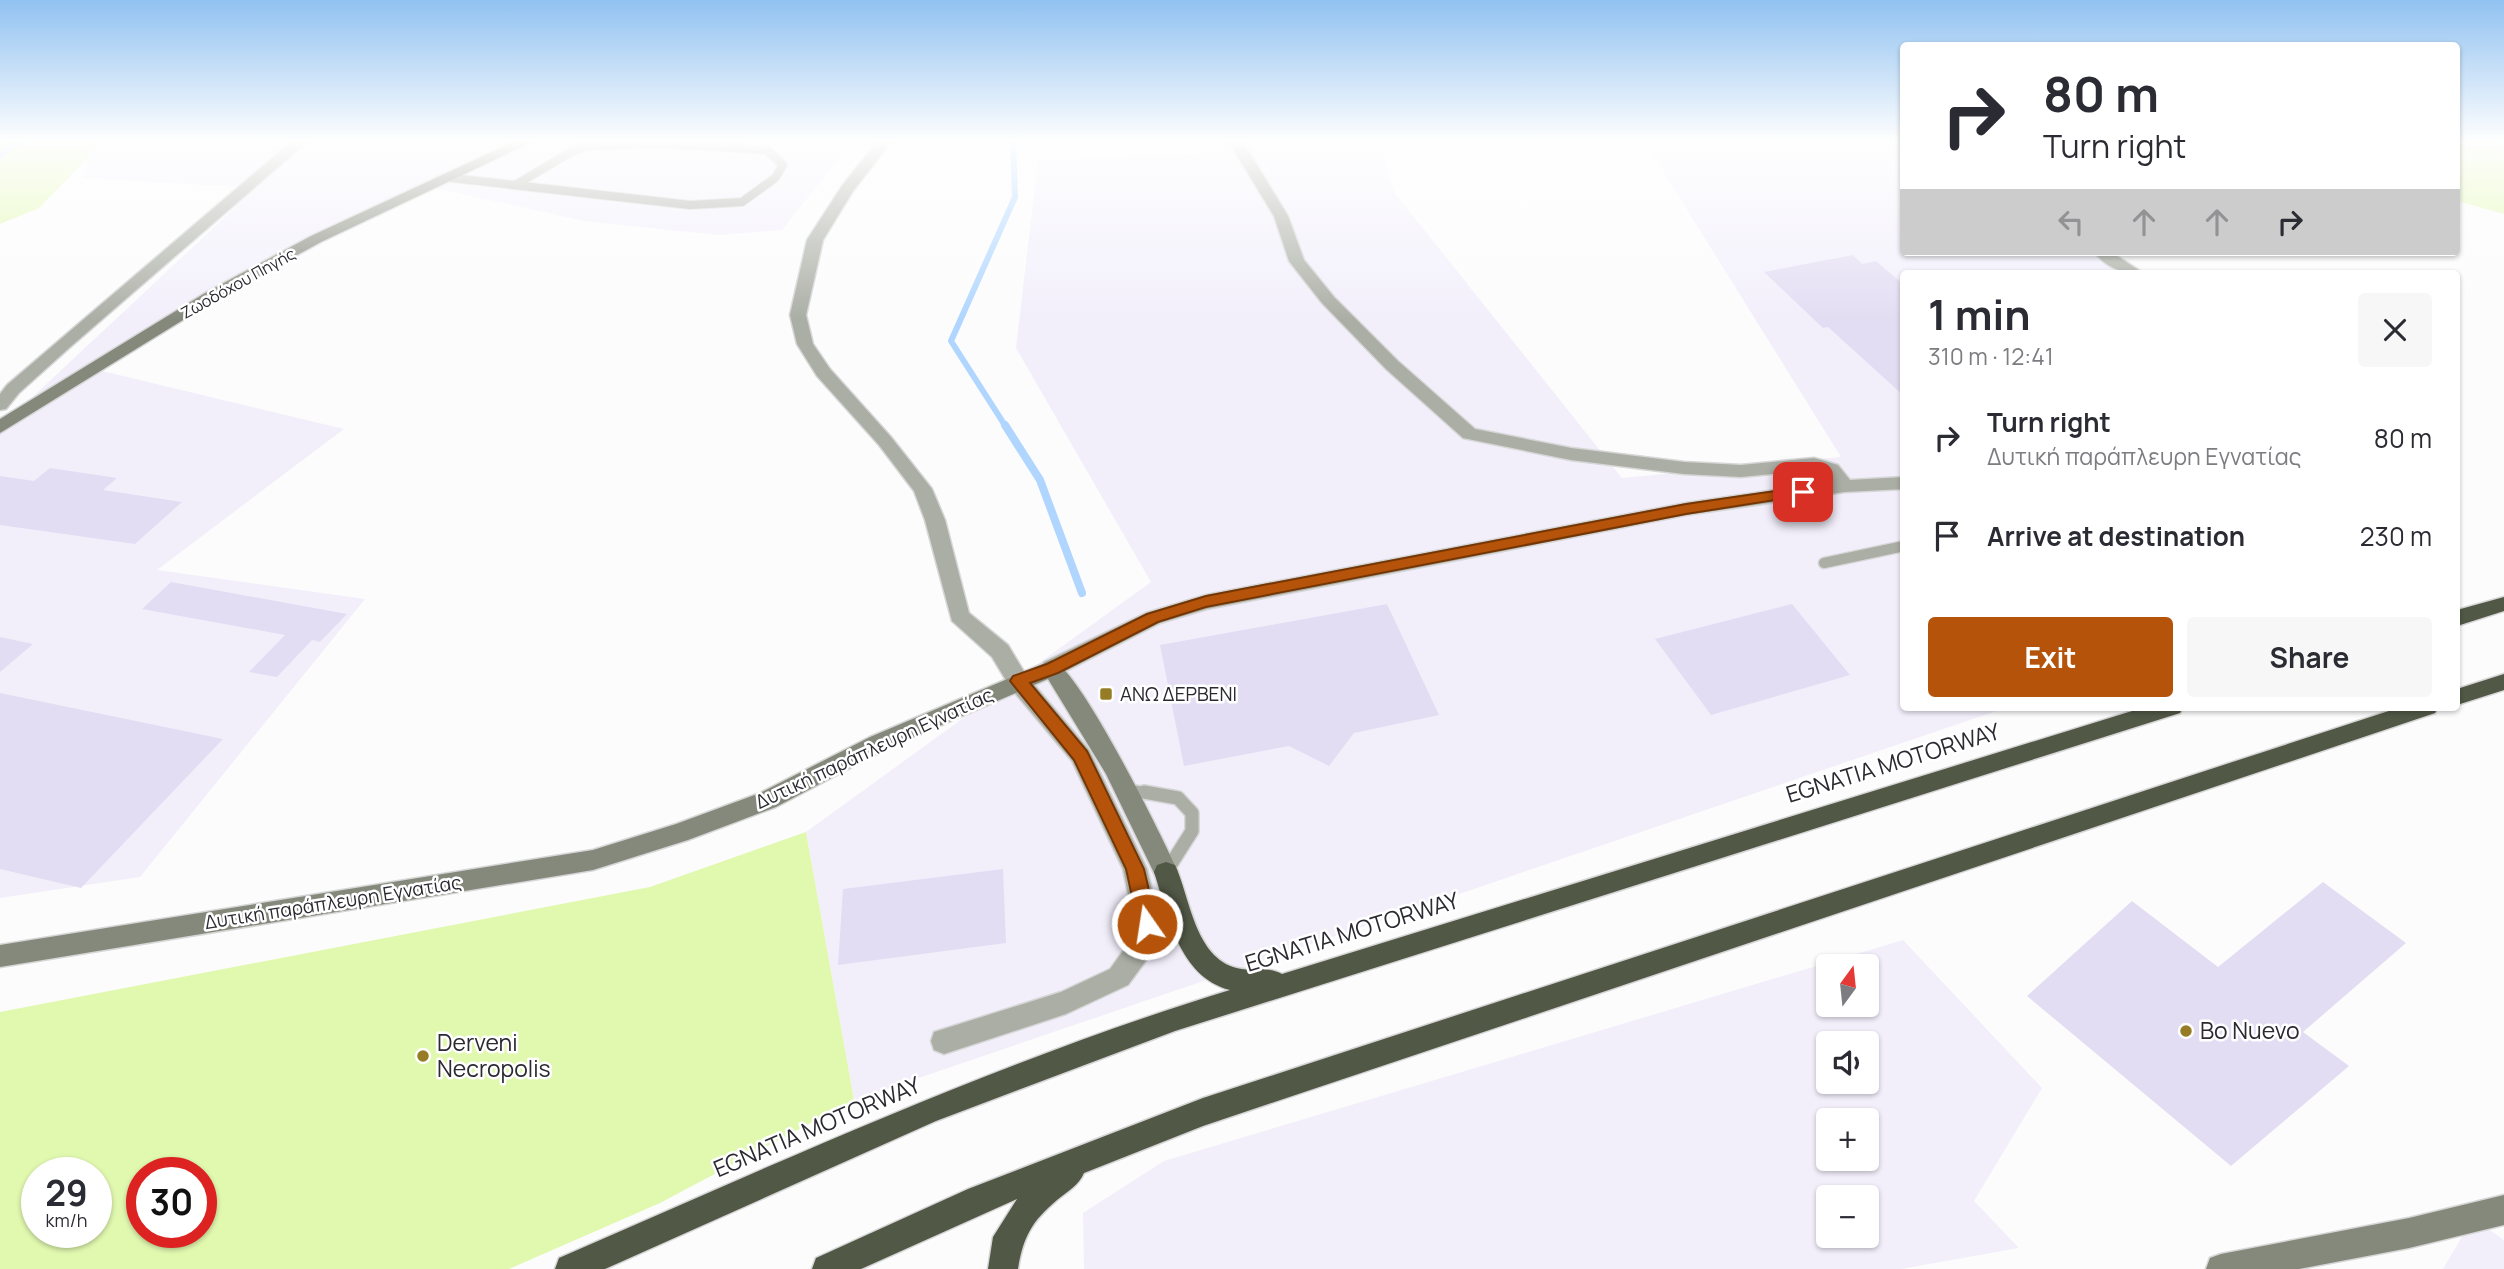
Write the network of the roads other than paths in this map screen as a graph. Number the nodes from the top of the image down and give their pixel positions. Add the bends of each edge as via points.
1 (230, 201) edge
2 (400, 201) edge
3 (659, 201) edge
4 (743, 201) edge
5 (839, 201) edge
6 (1272, 201) edge
7 (2107, 256) edge
8 (2129, 270) edge
9 (0, 405) edge
10 (0, 427) edge
11 (1900, 483) edge
12 (1845, 486) junction
13 (1900, 547) edge
14 (1824, 564) dead end
15 (2504, 604) edge
16 (2460, 617) edge
17 (1052, 668) junction
18 (1018, 681) junction
19 (2504, 682) edge
20 (2460, 696) edge
21 (2159, 711) edge
22 (2415, 711) edge
23 (1126, 789) junction
24 (1166, 872) junction
25 (0, 956) edge
26 (1312, 976) junction
27 (944, 1041) dead end
28 (1089, 1156) junction
29 (2504, 1210) edge
30 (570, 1269) edge
31 (827, 1269) edge
32 (1003, 1269) edge
33 (2221, 1269) edge

1 - 9 street via 84,326
2 - 10 street, Ζωοδόχου Πηγής via 316,239 211,296
3 - 4 lane via 690,205
5 - 18 street via 815,240 798,315 805,344 823,372 923,489 959,616 1000,651
6 - 12 street via 1297,261 1328,300 1469,434 1571,454 1684,468 1741,471 1814,464 1831,469
7 - 8 street
11 - 12 street, Δυτική παράπλευρη Εγνατίας
12 - 17 street, Δυτική παράπλευρη Εγνατίας via 1686,509 1206,602 1153,618
13 - 14 lane
15 - 16 highway
17 - 18 street, Δυτική παράπλευρη Εγνατίας
17 - 23 street
18 - 25 street, Δυτική παράπλευρη Εγνατίας via 878,743 768,800 593,860
18 - 27 street via 1081,756 1135,869 1147,924 1136,954 1119,977 1066,1002
19 - 20 highway
21 - 26 highway, EGNATIA MOTORWAY
22 - 28 highway via 1203,1112
23 - 24 street
23 - 24 lane via 1178,799 1192,813 1192,831
24 - 26 highway via 1193,946 1218,976 1265,982
26 - 30 highway, EGNATIA MOTORWAY via 1175,1019 930,1110
28 - 31 highway via 968,1204
28 - 32 highway via 1032,1201 1008,1237
29 - 33 street

